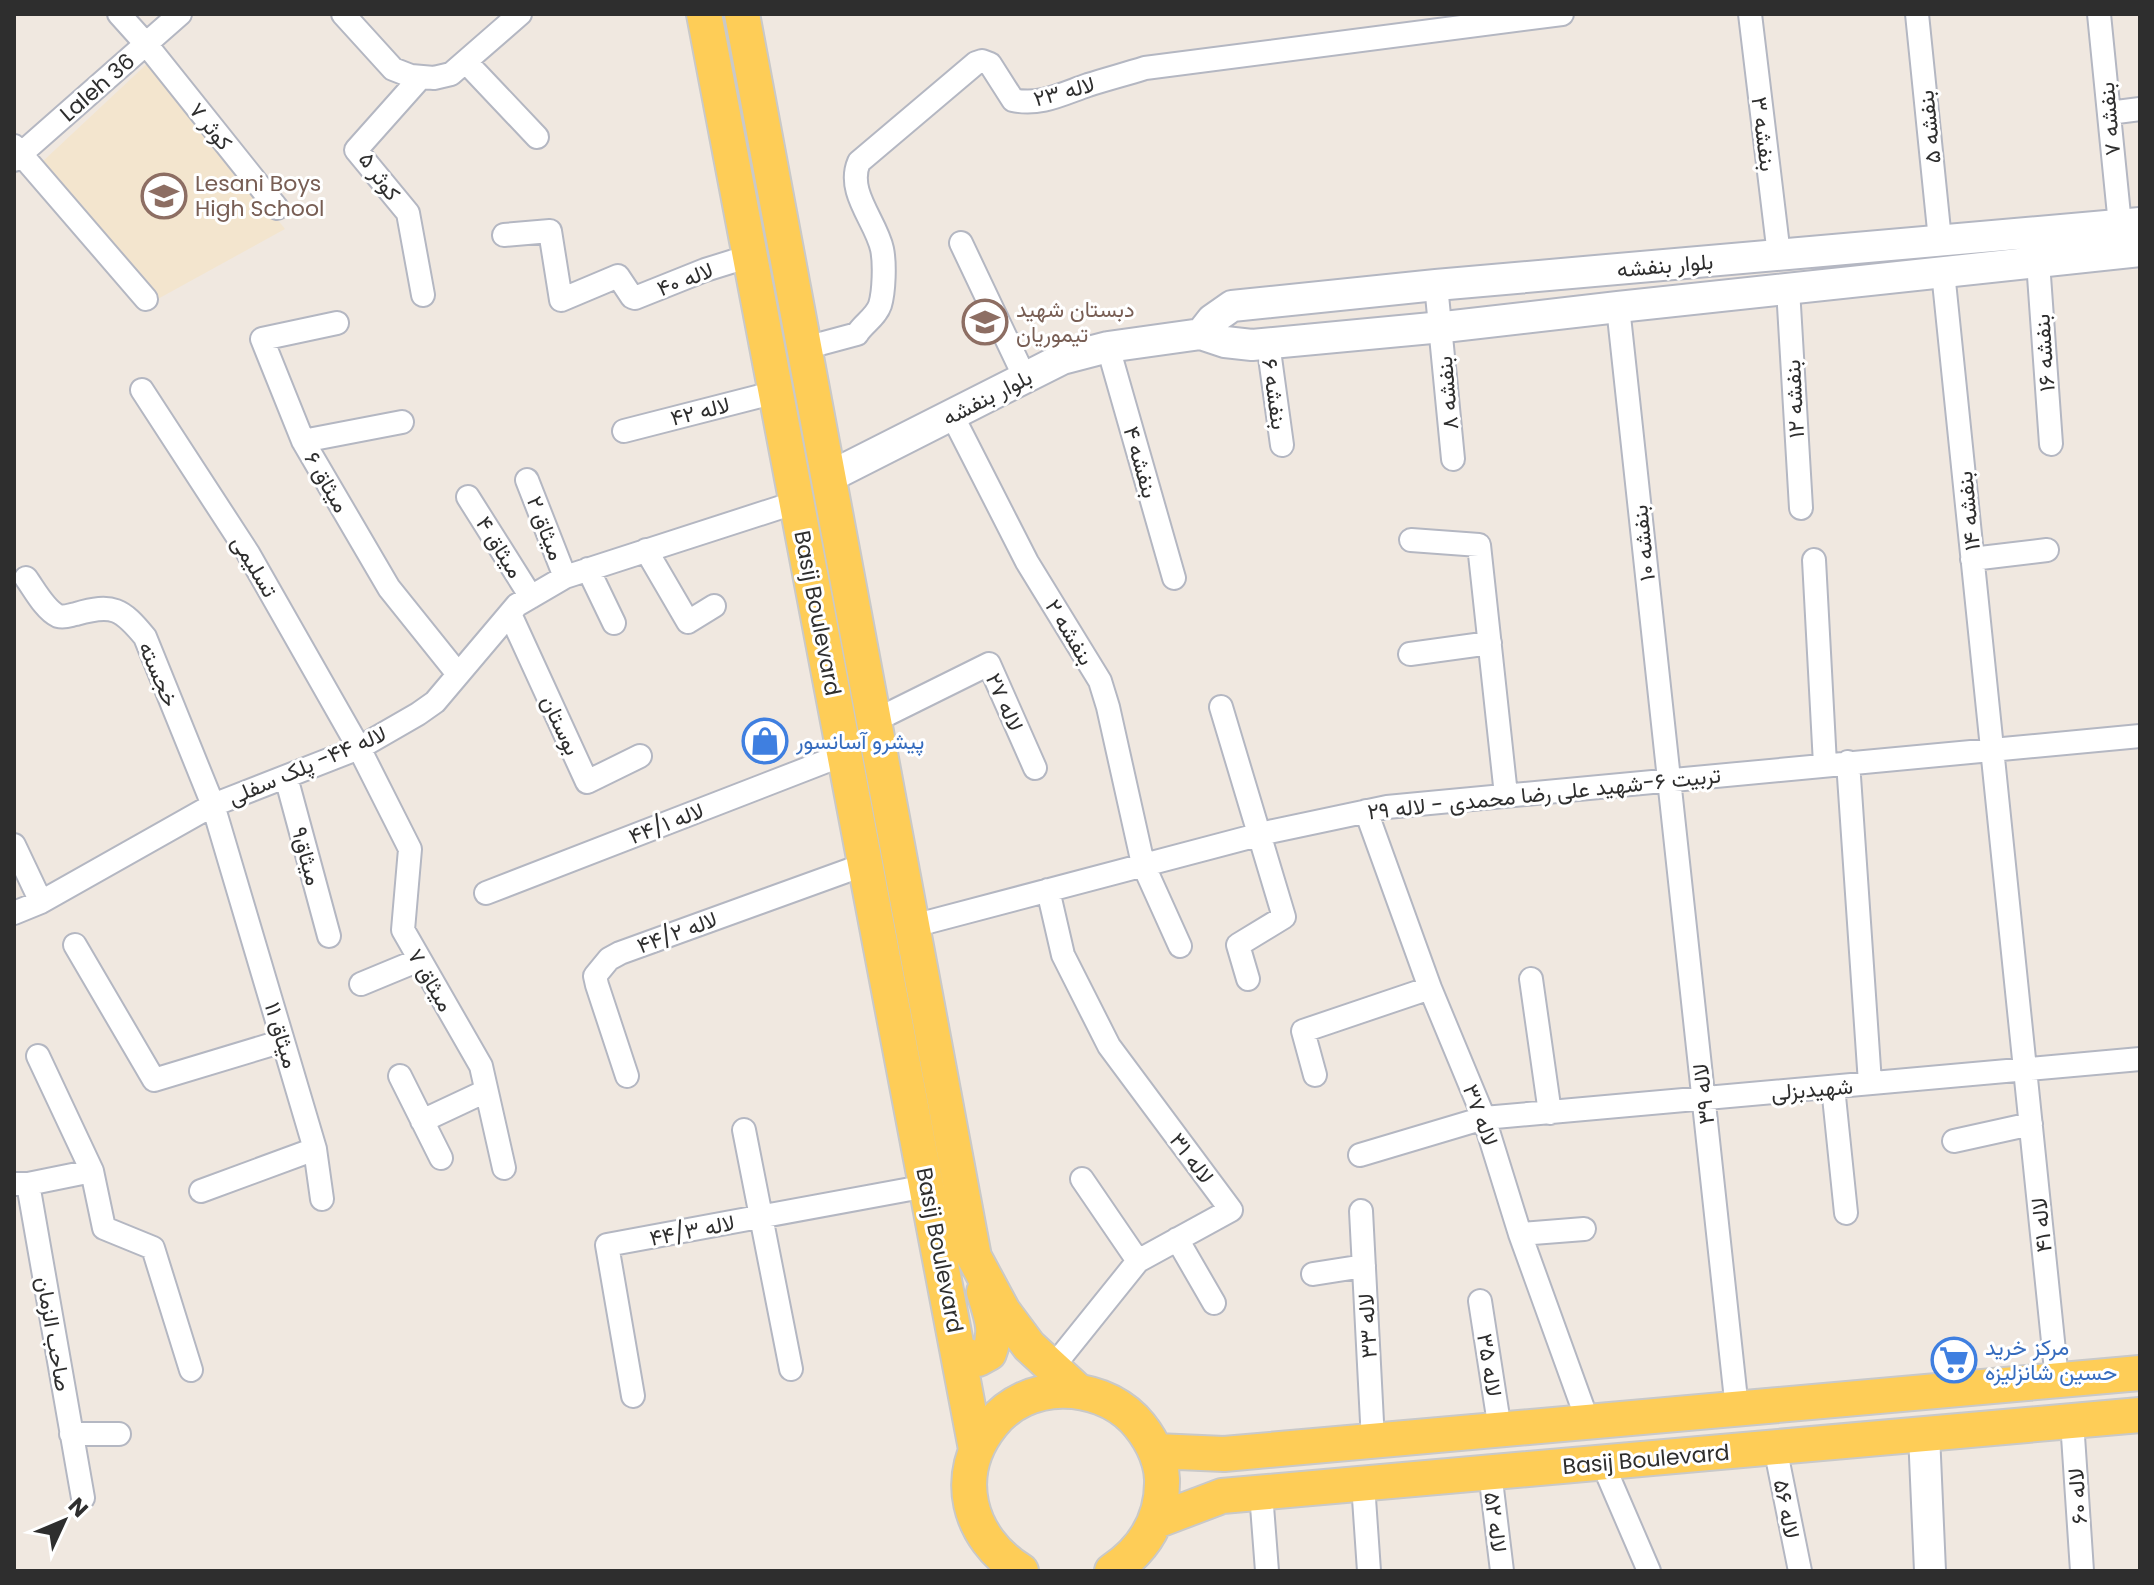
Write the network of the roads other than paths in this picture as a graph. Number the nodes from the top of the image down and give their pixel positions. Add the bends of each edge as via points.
1 (119, 14) edge
2 (180, 14) edge
3 (343, 14) edge
4 (520, 14) edge
5 (704, 14) edge
6 (742, 14) edge
7 (1562, 14) edge
8 (1750, 14) edge
9 (1917, 14) edge
10 (2099, 14) edge
11 (146, 44) junction
12 (466, 62) junction
13 (421, 77) junction
14 (2140, 109) edge
15 (2109, 113) junction
16 (537, 137) dead end
17 (16, 153) edge
18 (277, 208) dead end
19 (2130, 224) edge
20 (504, 235) dead end
21 (1940, 240) junction
22 (961, 243) dead end
23 (2140, 251) edge
24 (1779, 255) junction
25 (750, 256) junction
26 (2038, 262) junction
27 (1943, 272) junction
28 (1436, 285) junction
29 (1788, 289) junction
30 (423, 295) dead end
31 (146, 299) dead end
32 (1618, 307) junction
33 (337, 323) dead end
34 (1440, 328) junction
35 (1201, 334) junction
36 (1268, 343) junction
37 (1108, 347) junction
38 (805, 348) junction
39 (1025, 378) junction
40 (142, 390) dead end
41 (776, 392) junction
42 (952, 415) junction
43 (402, 422) dead end
44 (624, 431) dead end
45 (303, 441) junction
46 (2051, 444) dead end
47 (1282, 445) dead end
48 (1453, 459) dead end
49 (829, 477) junction
50 (527, 480) dead end
51 (468, 497) dead end
52 (797, 502) junction
53 (1801, 508) dead end
54 (1411, 540) dead end
55 (646, 550) junction
56 (2047, 550) dead end
57 (1972, 559) junction
58 (1814, 560) dead end
59 (588, 569) junction
60 (565, 577) junction
61 (26, 578) dead end
62 (1174, 578) dead end
63 (531, 597) junction
64 (714, 606) dead end
65 (510, 614) junction
66 (614, 623) dead end
67 (1490, 643) junction
68 (1410, 654) dead end
69 (458, 674) junction
70 (1221, 707) dead end
71 (874, 721) junction
72 (2140, 736) edge
73 (359, 748) junction
74 (1992, 750) junction
75 (845, 754) junction
76 (640, 756) dead end
77 (1848, 762) junction
78 (1825, 764) junction
79 (1035, 768) dead end
80 (286, 777) junction
81 (1669, 779) junction
82 (1506, 795) junction
83 (213, 805) junction
84 (1366, 811) junction
85 (1259, 834) junction
86 (14, 845) edge
87 (866, 864) junction
88 (1143, 864) junction
89 (1048, 890) junction
90 (486, 893) dead end
91 (41, 902) junction
92 (14, 913) edge
93 (913, 926) junction
94 (329, 936) dead end
95 (75, 945) dead end
96 (1180, 946) dead end
97 (419, 960) junction
98 (1248, 979) dead end
99 (1531, 979) dead end
100 (361, 984) dead end
101 (1430, 988) junction
102 (283, 1041) junction
103 (38, 1056) dead end
104 (2140, 1059) edge
105 (2025, 1069) junction
106 (1315, 1075) dead end
107 (400, 1076) dead end
108 (627, 1076) dead end
109 (1870, 1083) junction
110 (1833, 1087) junction
111 (486, 1091) junction
112 (1703, 1098) junction
113 (1550, 1113) junction
114 (1484, 1118) junction
115 (422, 1121) junction
116 (2031, 1124) junction
117 (744, 1130) dead end
118 (1954, 1141) dead end
119 (315, 1149) junction
120 (1360, 1155) dead end
121 (441, 1158) dead end
122 (504, 1168) dead end
123 (92, 1171) junction
124 (1082, 1179) dead end
125 (21, 1184) edge
126 (927, 1186) junction
127 (201, 1191) dead end
128 (322, 1199) dead end
129 (1361, 1211) dead end
130 (1846, 1213) dead end
131 (761, 1217) junction
132 (1584, 1229) dead end
133 (1520, 1234) junction
134 (1177, 1239) junction
135 (974, 1257) junction
136 (1138, 1261) junction
137 (1364, 1266) junction
138 (1313, 1274) dead end
139 (1480, 1301) dead end
140 (1214, 1303) dead end
141 (960, 1354) junction
142 (1052, 1368) junction
143 (791, 1369) dead end
144 (191, 1370) dead end
145 (2140, 1373) edge
146 (2057, 1380) junction
147 (1078, 1391) junction
148 (633, 1396) dead end
149 (1737, 1409) junction
150 (2140, 1415) edge
151 (2072, 1421) junction
152 (1588, 1422) junction
153 (1500, 1430) junction
154 (71, 1434) junction
155 (119, 1434) dead end
156 (1924, 1434) junction
157 (1373, 1441) junction
158 (1775, 1447) junction
159 (976, 1449) junction
160 (1156, 1451) junction
161 (1224, 1454) junction
162 (1602, 1462) junction
163 (1490, 1472) junction
164 (1363, 1484) junction
165 (1261, 1493) junction
166 (1222, 1496) junction
167 (83, 1498) dead end
168 (1156, 1521) junction
169 (984, 1538) junction
170 (994, 1571) edge
171 (1021, 1571) edge
172 (1112, 1571) edge
173 (1267, 1571) edge
174 (1369, 1571) edge
175 (1502, 1571) edge
176 (1649, 1571) edge
177 (1800, 1571) edge
178 (1930, 1571) edge
179 (2082, 1571) edge

1 - 11 street, کوثر ۷
2 - 11 street, Laleh 36
3 - 13 street via 393,69
4 - 12 street
5 - 25 main road, Basij Boulevard
6 - 38 main road, Basij Boulevard
7 - 38 street, لاله ۲۳ via 1145,68 1028,103 1013,100 990,64 976,63 859,162 855,184 884,262 880,305 857,334
8 - 24 street, بنفشه ۳
9 - 21 street, بنفشه ۵
10 - 15 street, بنفشه ۷
11 - 17 street, Laleh 36
11 - 18 street, کوثر ۷
12 - 13 street via 451,74
12 - 16 street
13 - 30 street, کوثر ۵ via 356,150 408,213
14 - 15 street
15 - 19 street, بنفشه ۷
17 - 31 street
19 - 21 main road, بلوار بنفشه
20 - 25 street, لاله ۴۰ via 550,231 561,300 618,276 635,298
21 - 24 main road, بلوار بنفشه
22 - 39 street
23 - 26 main road, بلوار بنفشه
24 - 28 main road, بلوار بنفشه
25 - 41 main road, Basij Boulevard
26 - 27 main road, بلوار بنفشه
26 - 46 street, بنفشه ۱۶
27 - 29 main road, بلوار بنفشه
27 - 57 street, بنفشه ۱۴
28 - 34 street, بنفشه ۸
28 - 35 main road, بلوار بنفشه via 1232,306
29 - 32 main road, بلوار بنفشه
29 - 53 street, بنفشه ۱۲
32 - 34 main road, بلوار بنفشه
32 - 81 street, بنفشه ۱۰
33 - 45 street, میثاق ۶ via 262,339
34 - 36 main road, بلوار بنفشه
34 - 48 street, بنفشه ۸
35 - 36 main road, بلوار بنفشه via 1225,342
35 - 37 main road, بلوار بنفشه
36 - 47 street, بنفشه ۶
37 - 39 main road, بلوار بنفشه via 1062,359
37 - 62 street, بنفشه ۴
38 - 49 main road, Basij Boulevard
39 - 42 main road, بلوار بنفشه
40 - 73 street, تسلیمی via 248,553
41 - 44 street, لاله ۴۲
41 - 52 main road, Basij Boulevard
42 - 49 main road, بلوار بنفشه
42 - 88 street, بنفشه ۲ via 1027,562 1100,681
43 - 45 street
45 - 69 street, میثاق ۶ via 389,588
49 - 71 main road, Basij Boulevard
50 - 60 street, میثاق ۲
51 - 63 street, میثاق ۴
52 - 55 street, لاله ۴۴- پلک سفلی
52 - 75 main road, Basij Boulevard
54 - 67 street via 1479,545
55 - 59 street, لاله ۴۴- پلک سفلی
55 - 64 street via 688,622
56 - 57 street
57 - 74 street, بنفشه ۱۴
58 - 78 street
59 - 60 street, لاله ۴۴- پلک سفلی
59 - 66 street
60 - 63 street, لاله ۴۴- پلک سفلی
61 - 83 street, خجسته via 58,616 97,607 127,615 145,637
63 - 65 street, لاله ۴۴- پلک سفلی
65 - 69 street, لاله ۴۴- پلک سفلی
65 - 76 street, بوستان via 587,782
67 - 68 street
67 - 82 street
69 - 73 street, لاله ۴۴- پلک سفلی via 435,702
70 - 85 street
71 - 79 street, لاله ۲۷ via 989,664
71 - 93 main road, Basij Boulevard
72 - 74 street, تربیت ۶-شهید علی رضا محمدی - لاله ۲۹
73 - 80 street, لاله ۴۴- پلک سفلی
73 - 97 street, میثاق ۷ via 410,849 403,930
74 - 77 street, تربیت ۶-شهید علی رضا محمدی - لاله ۲۹
74 - 105 street, بنفشه ۱۴
75 - 87 main road, Basij Boulevard
75 - 90 street, لاله ۴۴/۱
77 - 78 street, تربیت ۶-شهید علی رضا محمدی - لاله ۲۹
77 - 109 street
78 - 81 street, تربیت ۶-شهید علی رضا محمدی - لاله ۲۹
80 - 83 street, لاله ۴۴- پلک سفلی
80 - 94 street, میثاق۹
81 - 82 street, تربیت ۶-شهید علی رضا محمدی - لاله ۲۹
81 - 112 street, لاله ۳۹
82 - 84 street, تربیت ۶-شهید علی رضا محمدی - لاله ۲۹
83 - 91 street, لاله ۴۴- پلک سفلی
83 - 102 street, میثاق ۱۱
84 - 85 street, تربیت ۶-شهید علی رضا محمدی - لاله ۲۹
84 - 101 street, لاله ۳۷
85 - 88 street, تربیت ۶-شهید علی رضا محمدی - لاله ۲۹
85 - 98 street via 1284,917 1238,945
86 - 91 street
87 - 108 street, لاله ۴۴/۲ via 609,959 595,976
87 - 126 main road, Basij Boulevard
88 - 89 street, تربیت ۶-شهید علی رضا محمدی - لاله ۲۹
88 - 96 street, بنفشه ۲
89 - 93 street, تربیت ۶-شهید علی رضا محمدی - لاله ۲۹
89 - 134 street, لاله ۳۱ via 1063,955 1109,1046 1231,1210
91 - 92 street, لاله ۴۴- پلک سفلی
93 - 135 main road, Basij Boulevard
95 - 102 street via 154,1080
97 - 100 street
97 - 111 street, میثاق ۷ via 481,1066
99 - 113 street
101 - 106 street via 1303,1031
101 - 114 street, لاله ۳۷
102 - 119 street, میثاق ۱۱
103 - 123 street
104 - 105 street, شهیدبزلی
105 - 109 street, شهیدبزلی
105 - 116 street, لاله ۴۱
107 - 115 street
109 - 110 street, شهیدبزلی
110 - 112 street, شهیدبزلی
110 - 130 street
111 - 115 street
111 - 122 street, میثاق ۷
112 - 113 street, شهیدبزلی
112 - 149 street, لاله ۳۹
113 - 114 street, شهیدبزلی
114 - 120 street, شهیدبزلی
114 - 133 street, لاله ۳۷
115 - 121 street
116 - 118 street
116 - 146 street, لاله ۴۱
117 - 131 street
119 - 127 street
119 - 128 street, میثاق ۱۱
123 - 125 street
123 - 144 street via 104,1228 153,1248
124 - 136 street
125 - 154 street, صاحب الزمان
126 - 131 street, لاله ۴۴/۳
126 - 141 main road, Basij Boulevard
129 - 137 street, لاله ۳۳
131 - 143 street
131 - 148 street, لاله ۴۴/۳ via 607,1245
132 - 133 street
133 - 152 street, لاله ۳۷
134 - 136 street, لاله ۳۱
134 - 140 street
135 - 141 main road via 995,1331 989,1353 978,1359
135 - 142 main road, Basij Boulevard via 1003,1311
136 - 142 street, لاله ۳۱
137 - 138 street
137 - 157 street, لاله ۳۳
139 - 153 street, لاله ۳۵
141 - 159 main road, Basij Boulevard
142 - 147 main road, Basij Boulevard
145 - 146 main road, Basij Boulevard
146 - 149 main road, Basij Boulevard
147 - 159 main road via 1047,1391 1017,1402 993,1422
147 - 160 main road via 1103,1397 1125,1411
149 - 152 main road, Basij Boulevard
150 - 151 main road, Basij Boulevard
151 - 156 main road, Basij Boulevard
151 - 179 street, لاله ۶۰
152 - 153 main road, Basij Boulevard
153 - 157 main road, Basij Boulevard
154 - 155 street
154 - 167 street, صاحب الزمان
156 - 158 main road, Basij Boulevard
156 - 178 main road
157 - 161 main road, Basij Boulevard
158 - 162 main road, Basij Boulevard
158 - 177 street, لاله ۵۶
159 - 169 main road via 969,1479 972,1510
160 - 161 main road, Basij Boulevard
160 - 168 main road via 1162,1498
161 - 166 main road via 1213,1478 1214,1489
162 - 163 main road, Basij Boulevard
162 - 176 street
163 - 164 main road, Basij Boulevard
163 - 175 street, لاله ۵۲
164 - 165 main road, Basij Boulevard
164 - 174 street
165 - 166 main road, Basij Boulevard
165 - 173 street
166 - 168 main road, Basij Boulevard
168 - 172 main road via 1145,1542
169 - 170 main road
169 - 171 main road via 1002,1560

